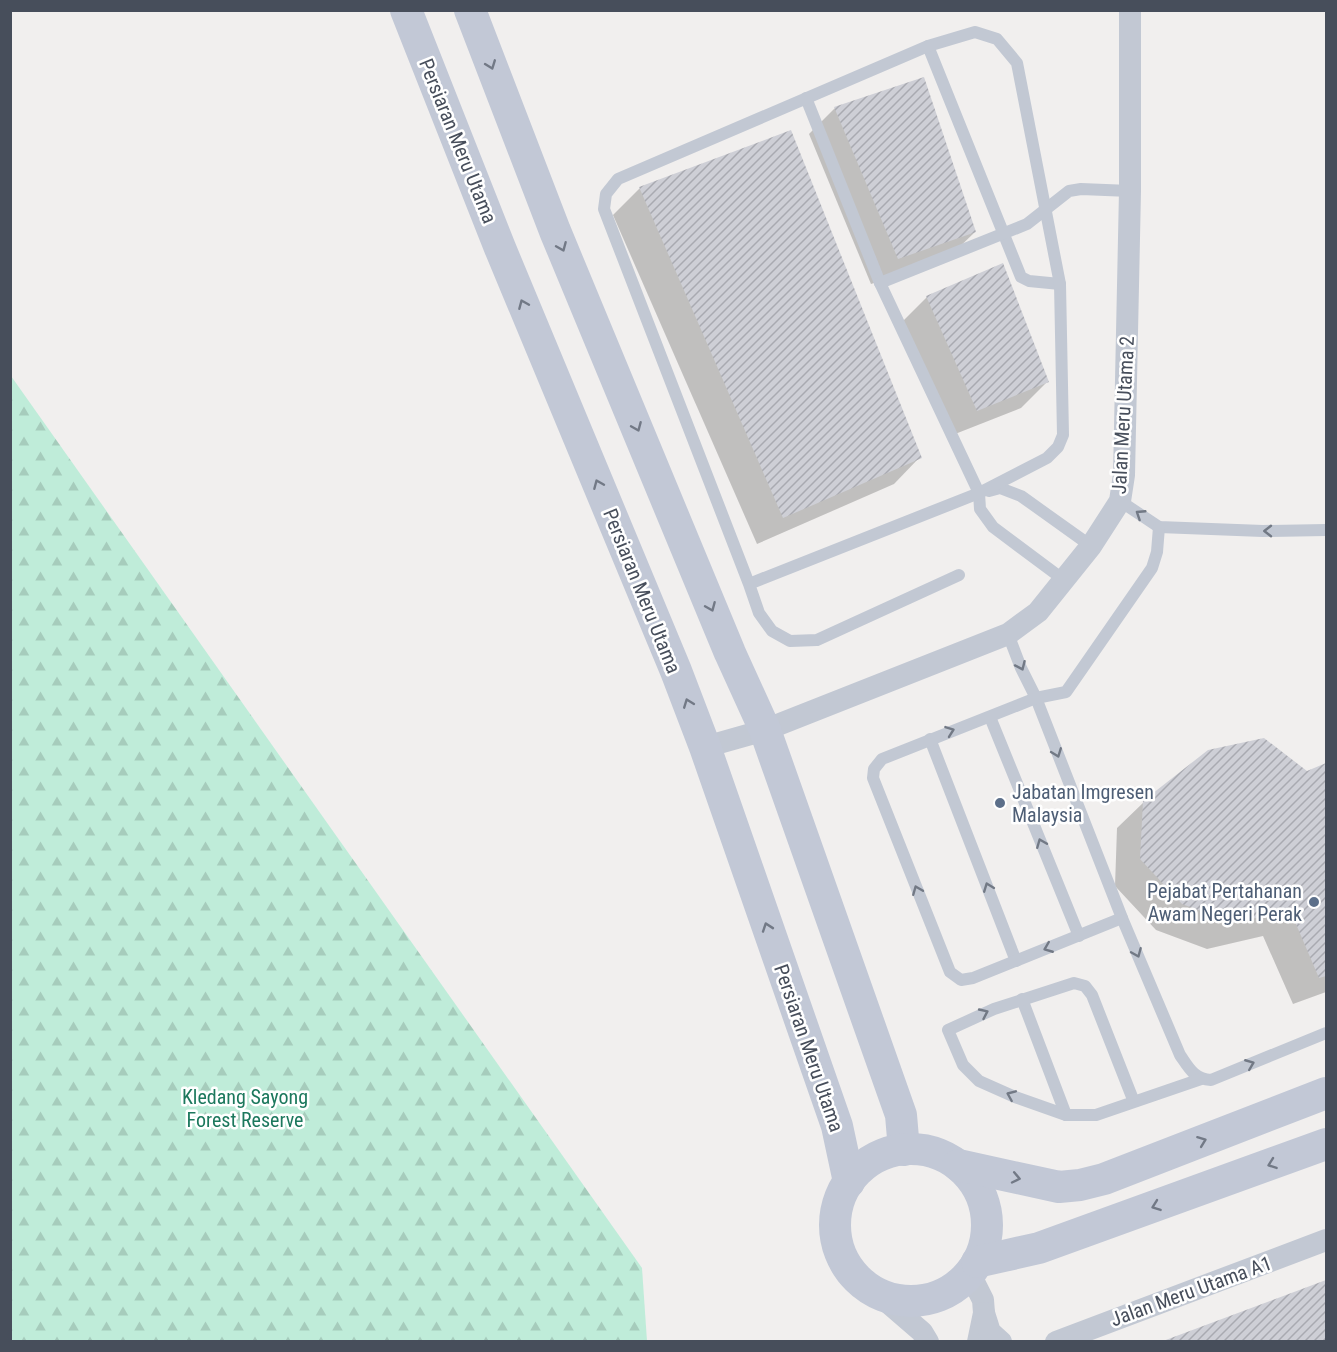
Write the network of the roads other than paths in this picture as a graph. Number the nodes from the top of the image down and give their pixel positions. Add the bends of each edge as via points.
1 (406, 10) edge
2 (470, 10) edge
3 (1130, 10) edge
4 (928, 46) junction
5 (806, 98) junction
6 (1130, 190) junction
7 (1045, 209) junction
8 (1005, 234) junction
9 (879, 283) junction
10 (1060, 284) junction
11 (979, 493) junction
12 (1120, 501) junction
13 (1159, 527) junction
14 (1326, 530) edge
15 (1091, 546) junction
16 (959, 575) dead end
17 (1064, 580) junction
18 (749, 584) junction
19 (1008, 634) junction
20 (1036, 698) junction
21 (990, 717) junction
22 (765, 730) junction
23 (930, 739) junction
24 (705, 747) junction
25 (1122, 918) junction
26 (1079, 936) junction
27 (1016, 961) junction
28 (1022, 999) junction
29 (1326, 1033) edge
30 (1201, 1080) junction
31 (1326, 1093) edge
32 (1134, 1102) junction
33 (1066, 1115) junction
34 (1326, 1144) edge
35 (904, 1150) junction
36 (958, 1166) junction
37 (849, 1182) junction
38 (1326, 1240) edge
39 (974, 1268) junction
40 (878, 1294) junction
41 (984, 1312) junction
42 (928, 1341) edge
43 (978, 1341) edge
44 (1001, 1341) edge
45 (1056, 1341) edge

24 -> 1 main road, Persiaran Meru Utama
2 -> 22 main road via 555,231
3 - 6 street, Jalan Meru Utama 2
4 - 5 lane
4 - 7 lane via 975,32 997,39 1017,63
4 - 8 lane
5 - 9 lane
5 - 18 lane via 618,179 606,194 604,209
6 - 7 lane via 1069,191
6 - 12 street, Jalan Meru Utama 2 via 1124,475
7 - 8 lane via 1027,224
7 - 10 lane
8 - 9 lane
8 - 10 lane via 1024,280
9 - 11 lane
10 - 11 lane via 1063,435 1047,458
11 - 15 lane via 1000,488 1021,496
11 - 17 lane via 980,509 993,527
11 - 18 lane
13 -> 12 lane
12 - 15 street, Jalan Meru Utama 2
14 -> 13 lane
13 - 20 lane via 1158,552 1152,568 1066,692
15 - 17 street, Jalan Meru Utama 2
16 - 18 lane via 817,640 790,641 772,631 759,613
17 - 19 street, Jalan Meru Utama 2 via 1038,612
19 -> 20 lane
19 - 22 street, Jalan Meru Utama 2
20 - 21 lane
20 -> 25 lane
23 -> 21 lane
26 -> 21 lane
22 - 24 street, Jalan Meru Utama 2
22 - 35 main road via 901,1115
27 -> 23 lane
27 -> 23 lane via 973,978 961,980 950,972 873,778 882,759
37 -> 24 main road, Persiaran Meru Utama via 837,1126
25 - 26 lane
25 -> 30 lane via 1180,1055
26 -> 27 lane
28 - 32 lane via 1074,983 1085,986
28 - 33 lane
33 -> 28 lane via 979,1081 963,1065 948,1030
30 -> 29 lane via 1211,1080
30 - 32 lane
36 -> 31 main road via 1059,1187 1080,1185
32 - 33 lane via 1096,1115
34 -> 39 main road
35 - 36 main road via 933,1152
35 - 37 main road via 883,1155 864,1166
36 - 39 main road via 976,1185 986,1210 987,1237
37 - 40 main road via 836,1217 838,1245 850,1270
38 - 45 street, Jalan Meru Utama A1
39 - 40 main road via 955,1288 937,1297 897,1300
39 - 41 street
40 - 42 street
41 - 43 street
41 - 44 street via 990,1332

